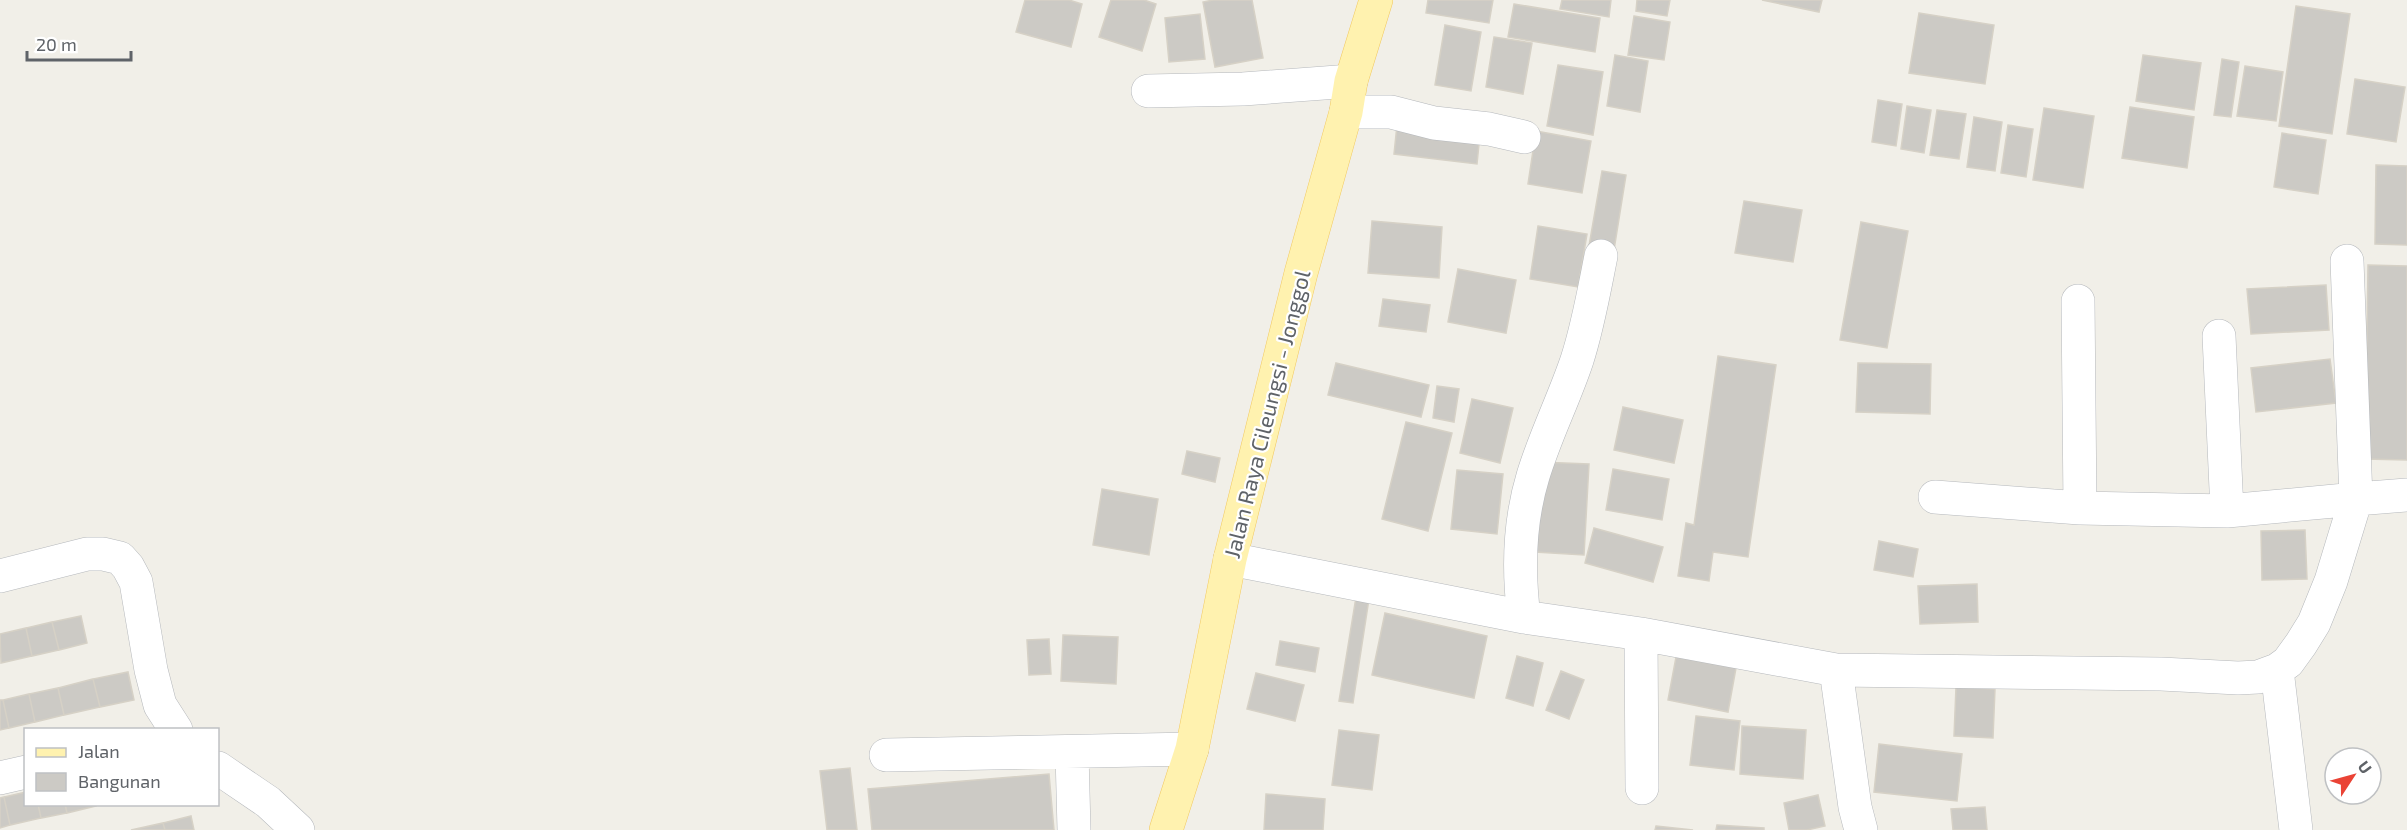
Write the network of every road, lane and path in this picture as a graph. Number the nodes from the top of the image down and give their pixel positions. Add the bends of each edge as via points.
1 (1376, 0) edge
2 (1148, 91) dead end
3 (1349, 97) junction
4 (1524, 137) dead end
5 (1601, 256) dead end
6 (2347, 261) dead end
7 (2078, 301) dead end
8 (2220, 336) dead end
9 (2407, 495) edge
10 (1935, 497) dead end
11 (2356, 499) junction
12 (2080, 508) junction
13 (2227, 511) junction
14 (1230, 559) junction
15 (0, 576) edge
16 (1524, 617) junction
17 (1641, 634) junction
18 (1836, 670) junction
19 (2277, 670) junction
20 (175, 728) edge
21 (1192, 749) junction
22 (1072, 753) junction
23 (886, 755) dead end
24 (219, 769) edge
25 (24, 772) edge
26 (0, 778) edge
27 (1642, 788) dead end
28 (298, 830) edge
29 (1074, 830) edge
30 (1166, 830) edge
31 (1861, 830) edge
32 (2296, 830) edge

1 - 3 main road, Jalan Raya Cileungsi - Jonggol
2 - 3 street via 1243,89
3 - 4 street via 1434,123
3 - 14 main road, Jalan Raya Cileungsi - Jonggol
5 - 16 street via 1577,359 1533,476 1521,543 1519,576
6 - 11 street
7 - 12 street
8 - 13 street
9 - 11 street
10 - 12 street
11 - 13 street
11 - 19 street via 2314,623 2288,662
12 - 13 street
14 - 16 street
14 - 21 main road, Jalan Raya Cileungsi - Jonggol
15 - 20 street via 87,554 120,558 136,582 160,705
16 - 17 street
17 - 18 street
17 - 27 street
18 - 19 street via 2238,678
18 - 31 street
19 - 32 street
21 - 22 street
21 - 30 main road, Jalan Raya Cileungsi - Jonggol
22 - 23 street
22 - 29 street
24 - 28 street via 268,802
25 - 26 street

